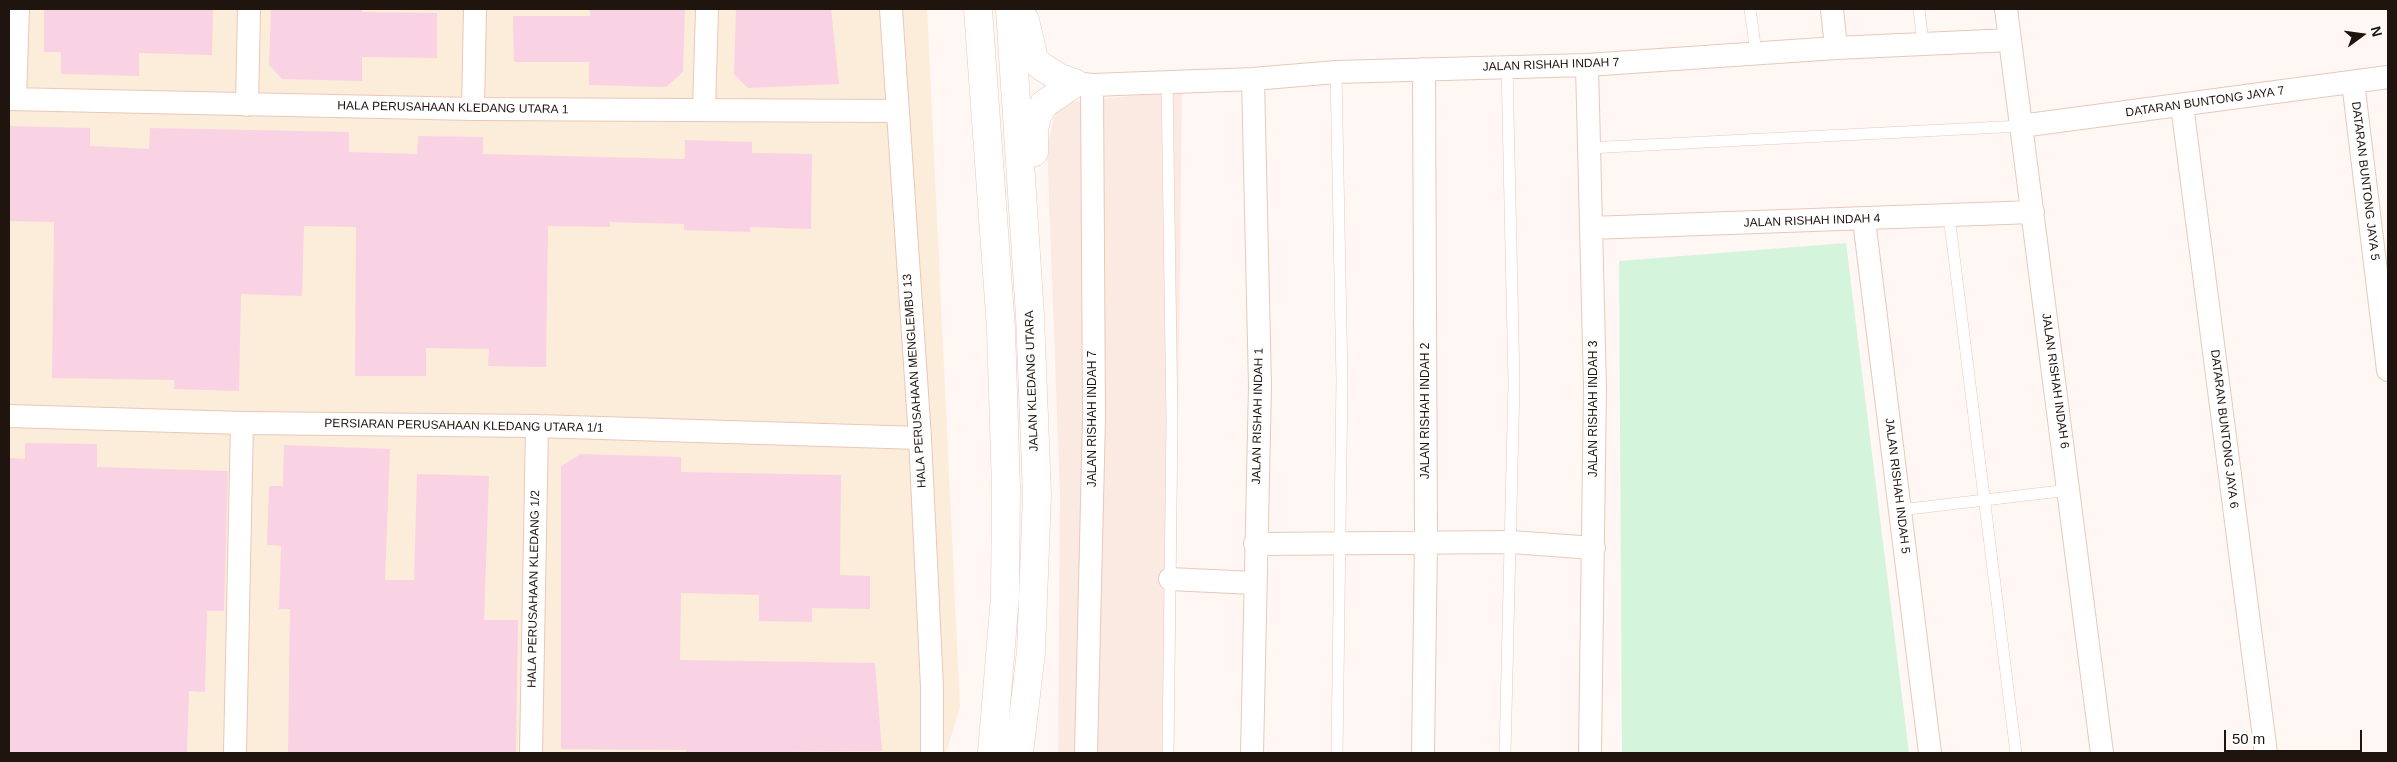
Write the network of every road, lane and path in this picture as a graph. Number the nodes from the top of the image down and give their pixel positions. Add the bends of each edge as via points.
1 (18, 9) edge
2 (249, 9) edge
3 (475, 9) edge
4 (707, 9) edge
5 (891, 9) edge
6 (978, 9) edge
7 (1010, 9) edge
8 (1024, 9) edge
9 (1750, 9) edge
10 (1832, 9) edge
11 (1919, 9) edge
12 (2006, 9) edge
13 (2010, 40) junction
14 (1923, 44) junction
15 (1836, 48) junction
16 (1756, 53) junction
17 (1587, 65) junction
18 (1507, 67) junction
19 (1424, 69) junction
20 (1336, 72) junction
21 (2388, 77) edge
22 (1253, 78) junction
23 (1168, 81) junction
24 (2353, 82) junction
25 (1084, 84) junction
26 (12, 99) edge
27 (247, 105) junction
28 (2182, 105) junction
29 (473, 109) junction
30 (704, 110) junction
31 (898, 111) junction
32 (2021, 126) junction
33 (1588, 148) junction
34 (2033, 212) junction
35 (1949, 216) junction
36 (1864, 220) junction
37 (1591, 228) junction
38 (1030, 316) junction
39 (2388, 370) edge
40 (9, 416) edge
41 (242, 423) junction
42 (537, 426) junction
43 (920, 438) junction
44 (2069, 490) junction
45 (1984, 499) junction
46 (1900, 510) junction
47 (1426, 542) junction
48 (1511, 542) junction
49 (1255, 544) junction
50 (1340, 544) junction
51 (1594, 548) junction
52 (1170, 579) junction
53 (1254, 583) junction
54 (235, 753) edge
55 (531, 753) edge
56 (932, 753) edge
57 (992, 753) edge
58 (1019, 753) edge
59 (1086, 753) edge
60 (1168, 753) edge
61 (1252, 753) edge
62 (1337, 753) edge
63 (1423, 753) edge
64 (1505, 753) edge
65 (1590, 753) edge
66 (1930, 753) edge
67 (2016, 753) edge
68 (2102, 753) edge
69 (2266, 753) edge

1 - 26 street
2 - 27 street
3 - 29 street
4 - 30 street
5 - 31 street, HALA PERUSAHAAN MENGLEMBU 13
6 - 57 main road via 1000,329 1006,488 1005,596
7 - 38 main road, JALAN KLEDANG UTARA
8 - 25 main road via 1034,59 1060,78
9 - 16 lane
10 - 15 street
11 - 14 lane
12 - 13 street, JALAN RISHAH INDAH 6
13 - 14 street, JALAN RISHAH INDAH 7
13 - 32 street, JALAN RISHAH INDAH 6
14 - 15 street, JALAN RISHAH INDAH 7
15 - 16 street, JALAN RISHAH INDAH 7
16 - 17 street, JALAN RISHAH INDAH 7
17 - 18 street, JALAN RISHAH INDAH 7
17 - 33 street, JALAN RISHAH INDAH 3
18 - 19 street, JALAN RISHAH INDAH 7
18 - 48 lane via 1514,383
19 - 20 street, JALAN RISHAH INDAH 7
19 - 47 street, JALAN RISHAH INDAH 2
20 - 22 street, JALAN RISHAH INDAH 7
20 - 50 lane via 1342,380
21 - 24 street, DATARAN BUNTONG JAYA 7
22 - 23 street, JALAN RISHAH INDAH 7
22 - 49 street, JALAN RISHAH INDAH 1 via 1260,386
23 - 25 street, JALAN RISHAH INDAH 7
23 - 52 lane via 1172,421
24 - 28 street, DATARAN BUNTONG JAYA 7
24 - 39 street, DATARAN BUNTONG JAYA 5
25 - 38 main road via 1044,104 1035,122 1038,235 1036,293
25 - 59 street, JALAN RISHAH INDAH 7 via 1094,418
26 - 27 street, HALA PERUSAHAAN KLEDANG UTARA 1
27 - 29 street, HALA PERUSAHAAN KLEDANG UTARA 1
28 - 32 street, DATARAN BUNTONG JAYA 7
28 - 69 street, DATARAN BUNTONG JAYA 6
29 - 30 street, HALA PERUSAHAAN KLEDANG UTARA 1
30 - 31 street, HALA PERUSAHAAN KLEDANG UTARA 1
31 - 43 street, HALA PERUSAHAAN MENGLEMBU 13
32 - 33 lane
32 - 34 street, JALAN RISHAH INDAH 6
33 - 37 street, JALAN RISHAH INDAH 3
34 - 35 street, JALAN RISHAH INDAH 4
34 - 44 street, JALAN RISHAH INDAH 6
35 - 36 street, JALAN RISHAH INDAH 4
35 - 45 lane
36 - 37 street, JALAN RISHAH INDAH 4
36 - 46 street, JALAN RISHAH INDAH 5
37 - 51 street, JALAN RISHAH INDAH 3
38 - 58 main road, JALAN KLEDANG UTARA via 1037,494 1030,652
40 - 41 street, PERSIARAN PERUSAHAAN KLEDANG UTARA 1/1
41 - 42 street, PERSIARAN PERUSAHAAN KLEDANG UTARA 1/1
41 - 54 street
42 - 43 street, PERSIARAN PERUSAHAAN KLEDANG UTARA 1/1
42 - 55 street, HALA PERUSAHAAN KLEDANG 1/2
43 - 56 street, HALA PERUSAHAAN MENGLEMBU 13 via 932,677
44 - 45 lane
44 - 68 street, JALAN RISHAH INDAH 6
45 - 46 lane
45 - 67 lane
46 - 66 street, JALAN RISHAH INDAH 5
47 - 48 street
47 - 50 street
47 - 63 street, JALAN RISHAH INDAH 2
48 - 51 street
48 - 64 lane
49 - 50 street
49 - 53 street, JALAN RISHAH INDAH 1
50 - 62 lane
51 - 65 street, JALAN RISHAH INDAH 3
52 - 53 street
52 - 60 lane
53 - 61 street, JALAN RISHAH INDAH 1

